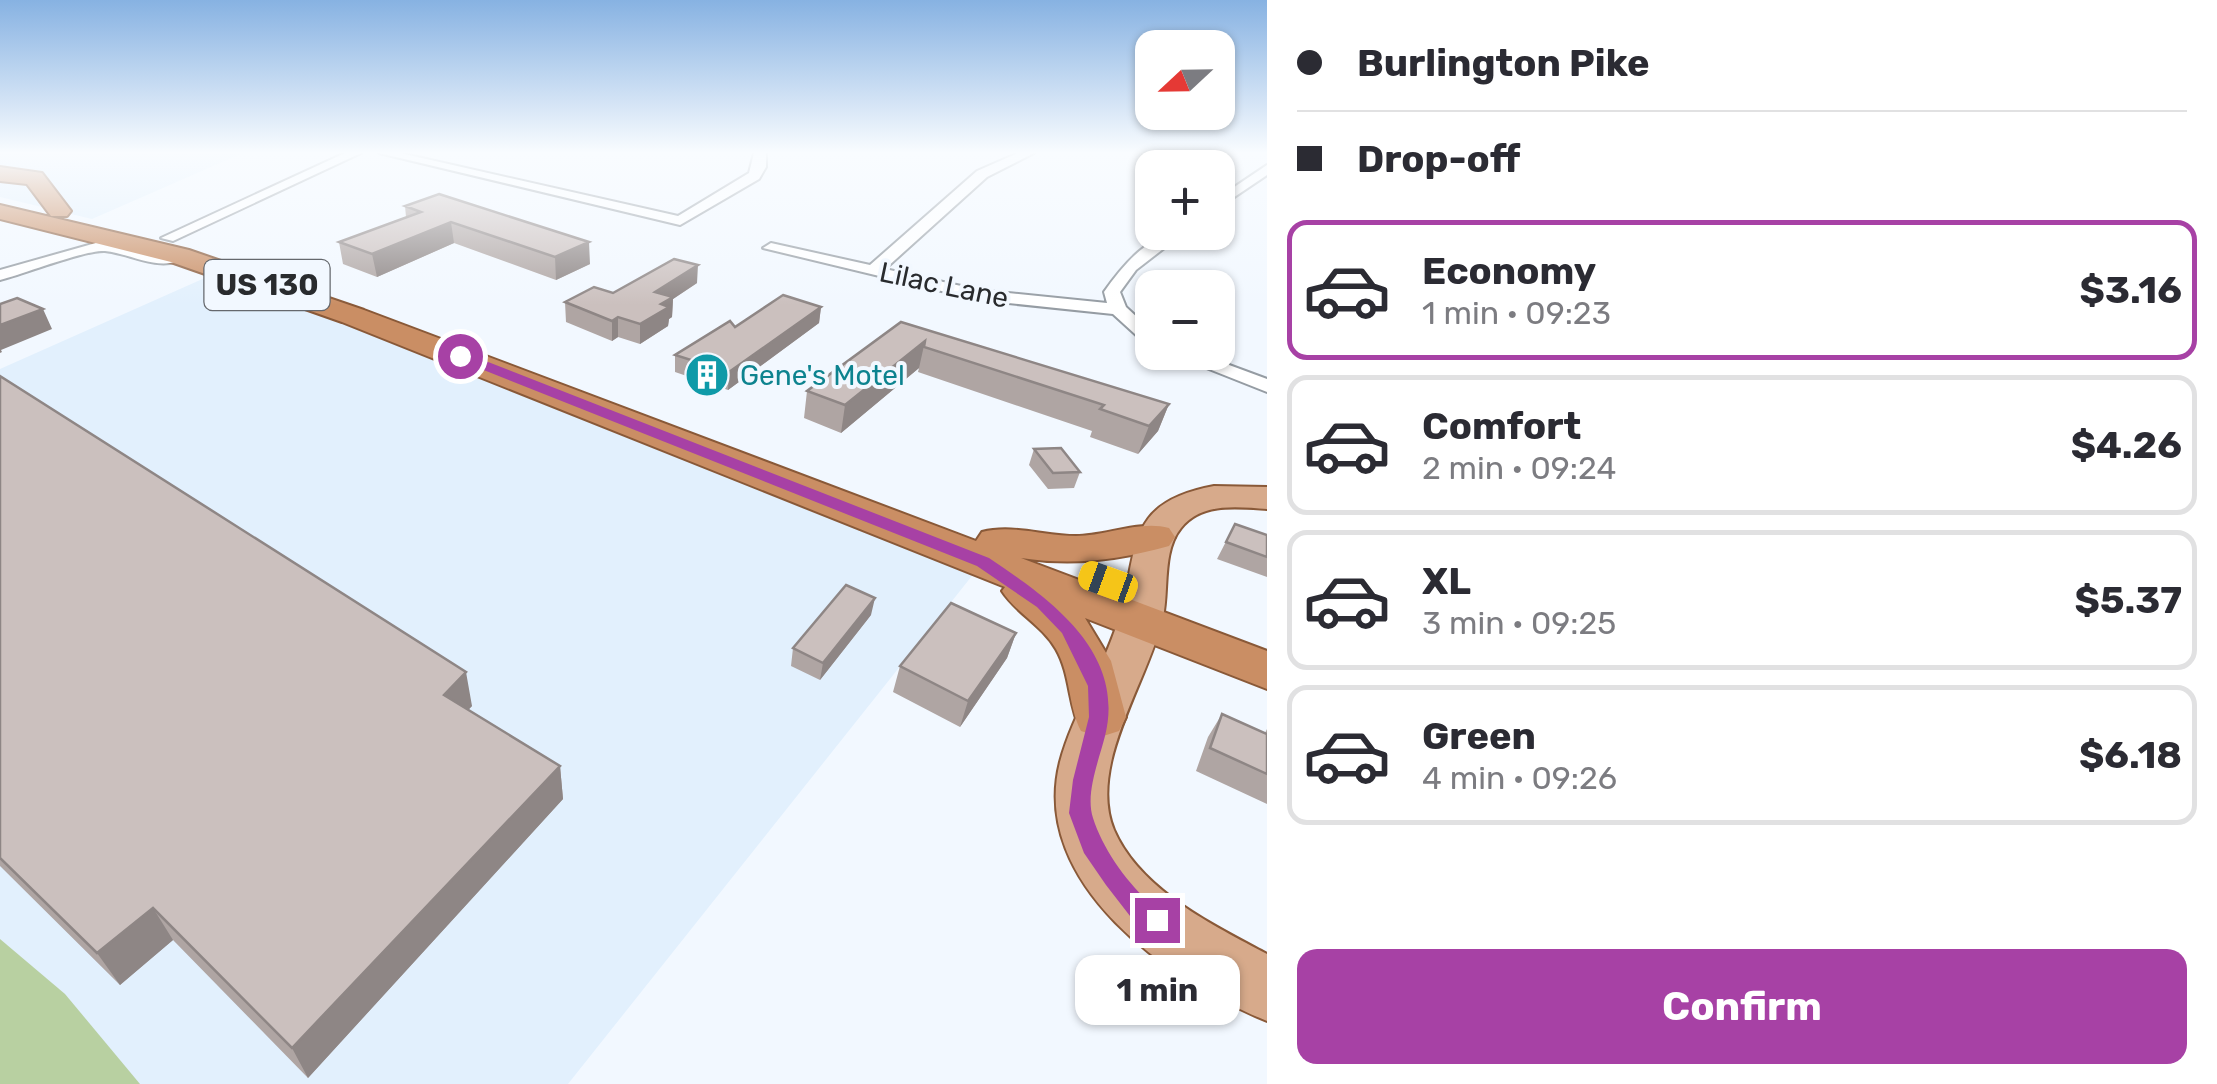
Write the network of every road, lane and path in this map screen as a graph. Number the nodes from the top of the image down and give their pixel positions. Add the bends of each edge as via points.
1 (18, 204) edge
2 (47, 204) edge
3 (258, 204) edge
4 (604, 204) edge
5 (709, 204) edge
6 (949, 204) edge
7 (0, 212) edge
8 (53, 216) junction
9 (174, 247) junction
10 (771, 248) dead end
11 (1153, 250) edge
12 (22, 267) junction
13 (874, 270) junction
14 (0, 274) edge
15 (1118, 310) junction
16 (1135, 325) edge
17 (1224, 370) edge
18 (1267, 386) edge
19 (1267, 498) edge
20 (1154, 537) junction
21 (990, 552) junction
22 (1143, 609) junction
23 (1267, 639) edge
24 (1267, 671) edge
25 (1100, 717) junction
26 (1267, 988) edge

1 - 8 highway, US 130
2 - 8 highway
3 - 9 street
4 - 5 street via 680,221
6 - 13 street
7 - 8 highway, US 130
8 - 9 highway, US 130
8 - 12 street via 46,230 74,238
9 - 12 street via 150,259 103,246
9 - 21 highway, US 130
10 - 13 street, Lilac Lane
11 - 15 street via 1115,283
12 - 14 street
13 - 15 street, Lilac Lane via 980,295
15 - 16 street
17 - 18 street
19 - 20 main road via 1200,500 1168,517
20 - 21 highway via 1097,551
20 - 22 main road
21 - 22 highway, US 130
21 - 25 highway via 1070,629 1098,686
22 - 23 highway, US 130
22 - 24 highway, US 130
22 - 25 main road
25 - 26 main road via 1080,813 1092,846 1138,908

